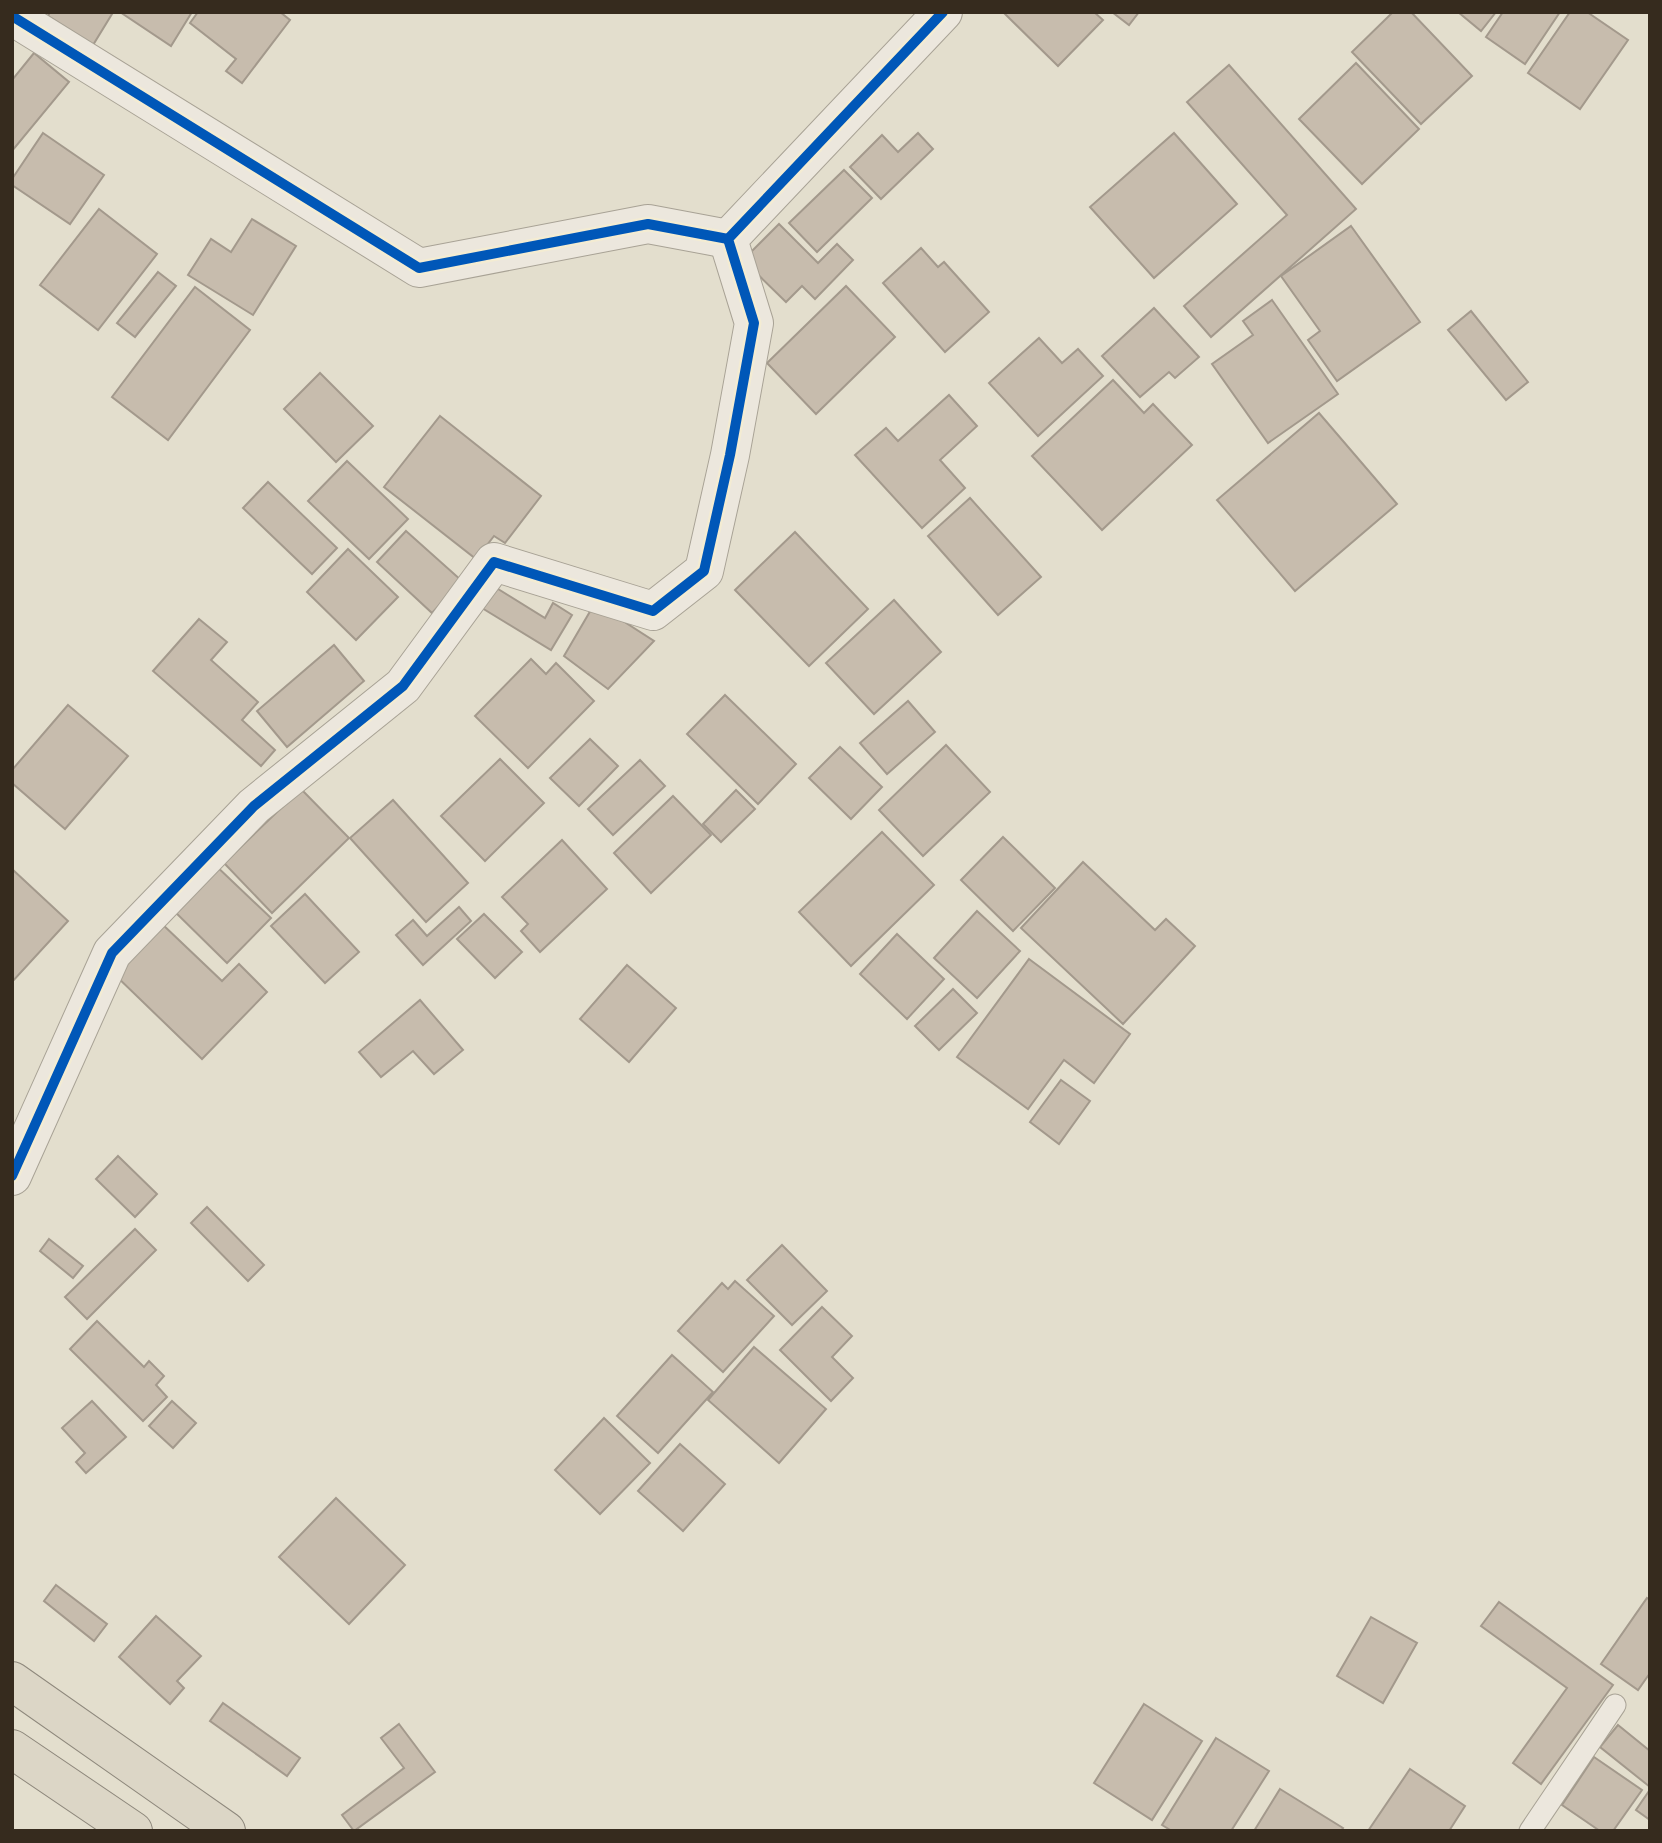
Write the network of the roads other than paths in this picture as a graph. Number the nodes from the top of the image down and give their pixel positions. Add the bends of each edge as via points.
1 (943, 12) edge
2 (12, 16) edge
3 (728, 239) junction
4 (12, 1176) edge
5 (12, 1681) edge
6 (1615, 1705) dead end
7 (12, 1749) edge
8 (133, 1831) edge
9 (226, 1831) edge
10 (1530, 1831) edge

1 - 3 street
2 - 3 street via 419,268 649,224
3 - 4 street via 754,323 704,571 653,611 495,562 403,686 254,806 112,953
5 - 9 highway
6 - 10 lane
7 - 8 highway

